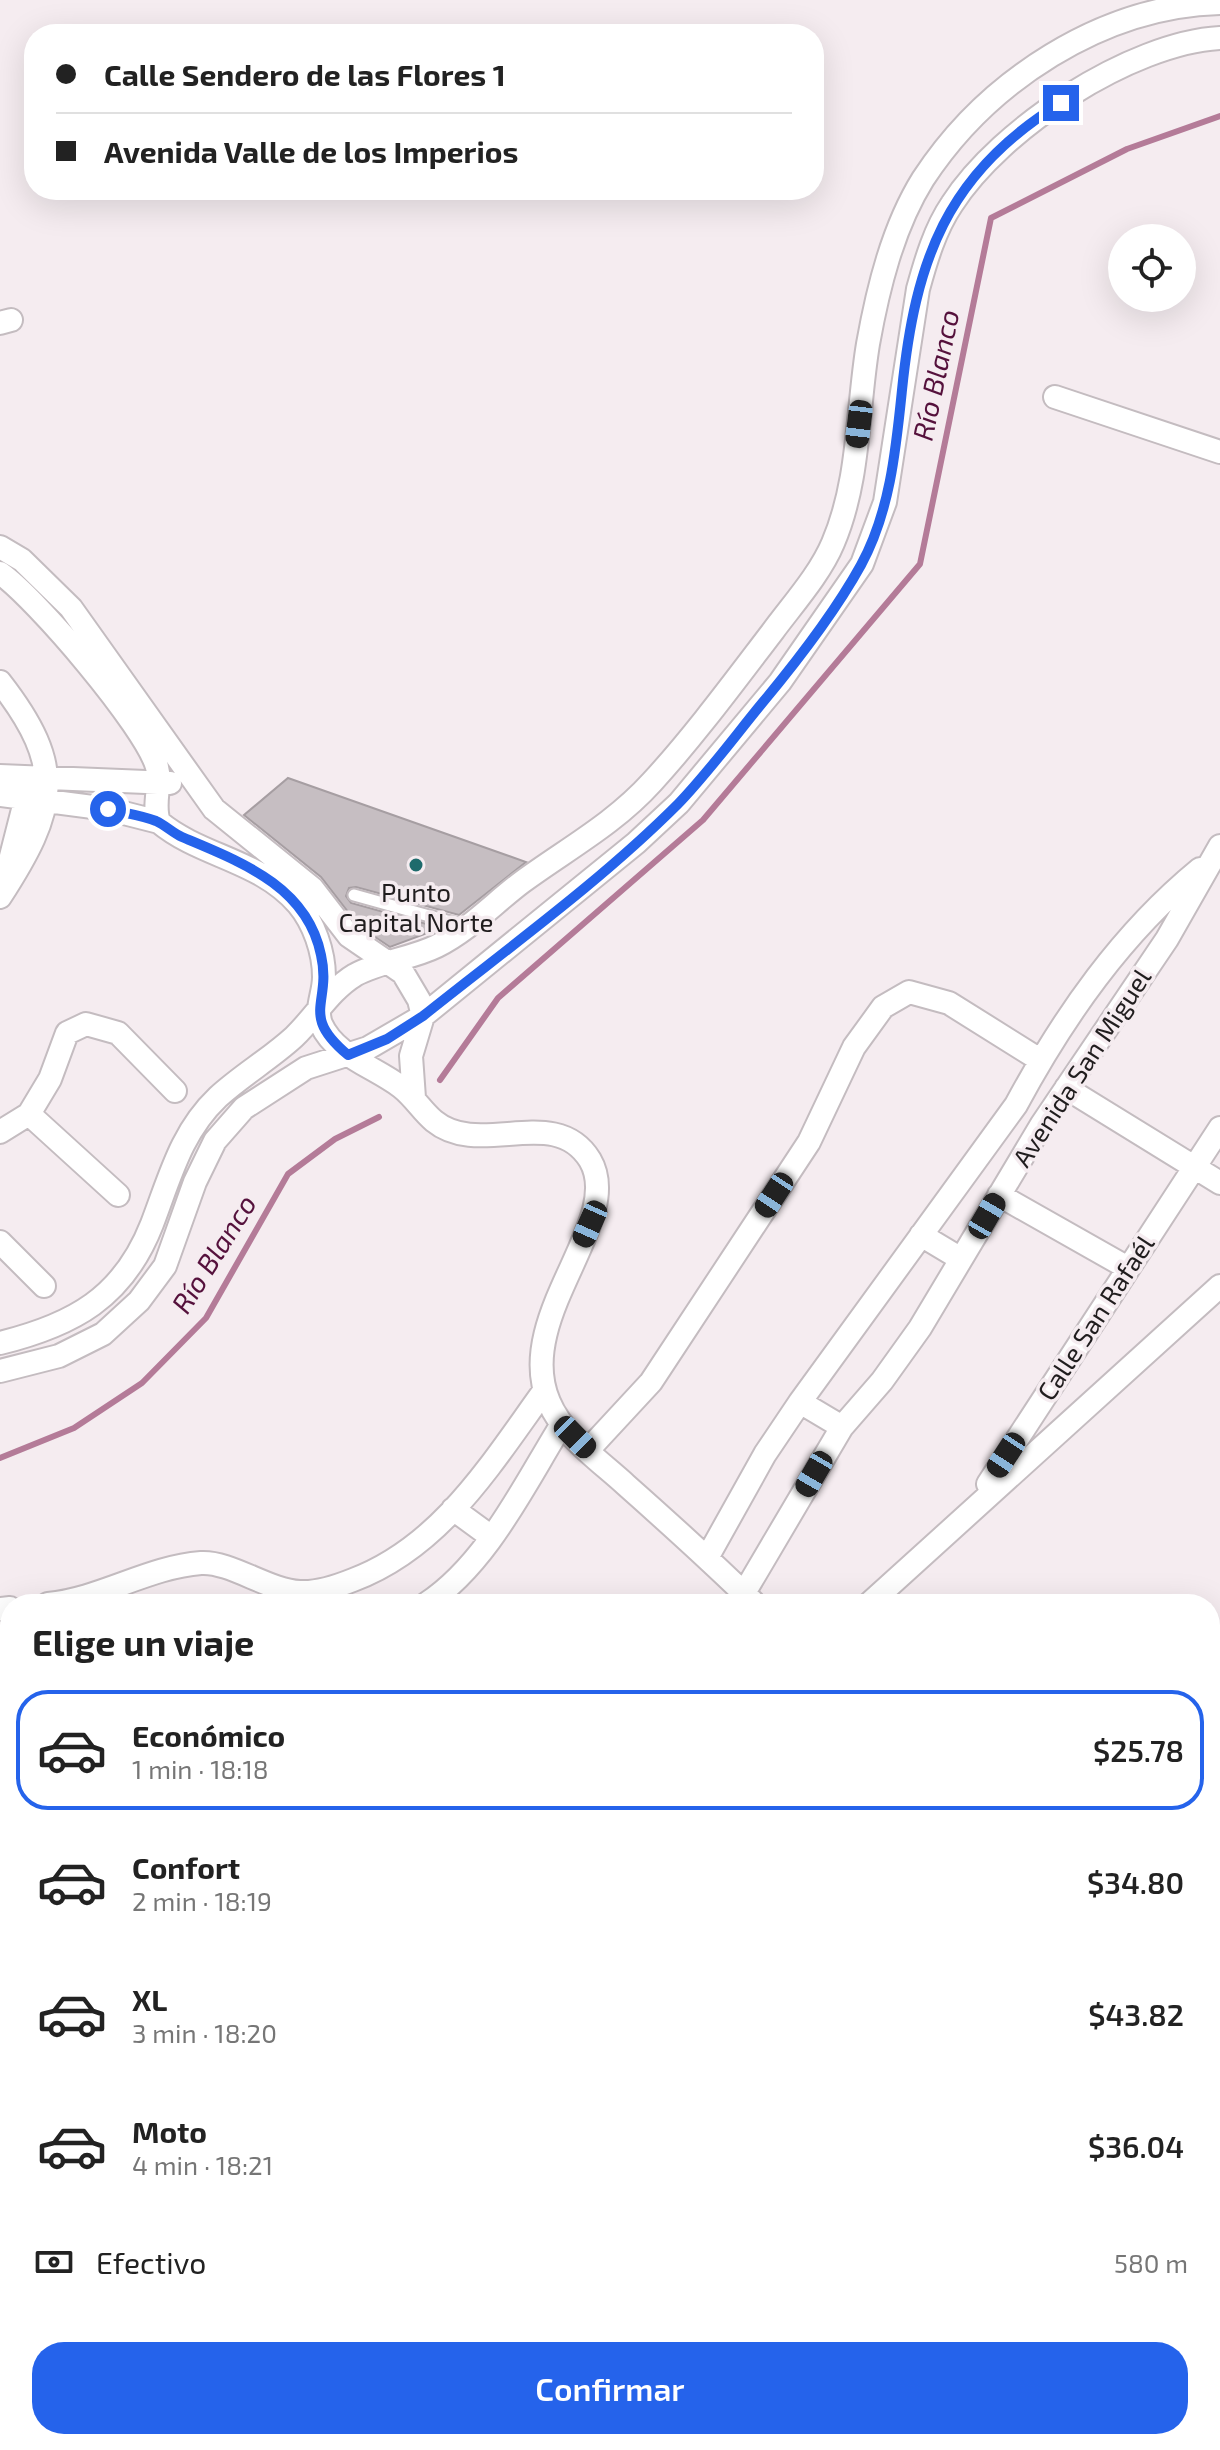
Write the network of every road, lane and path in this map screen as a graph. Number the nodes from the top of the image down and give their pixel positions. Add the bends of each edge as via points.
1 (1220, 3) edge
2 (1220, 38) edge
3 (869, 343) junction
4 (906, 350) junction
5 (1055, 397) dead end
6 (1220, 452) edge
7 (0, 547) edge
8 (0, 573) edge
9 (797, 599) junction
10 (826, 620) junction
11 (0, 682) edge
12 (142, 741) junction
13 (0, 776) edge
14 (119, 779) junction
15 (193, 781) junction
16 (157, 784) junction
17 (37, 789) junction
18 (0, 795) edge
19 (108, 809) junction
20 (214, 809) junction
21 (159, 822) junction
22 (188, 839) junction
23 (1214, 854) edge
24 (1, 895) edge
25 (354, 895) dead end
26 (467, 926) junction
27 (391, 963) junction
28 (1085, 994) junction
29 (318, 1012) junction
30 (1116, 1013) junction
31 (423, 1016) junction
32 (348, 1055) junction
33 (1040, 1060) junction
34 (1066, 1088) junction
35 (175, 1091) dead end
36 (414, 1098) junction
37 (1016, 1105) junction
38 (29, 1114) junction
39 (1042, 1124) junction
40 (1220, 1128) edge
41 (0, 1132) edge
42 (1195, 1167) junction
43 (1220, 1183) edge
44 (118, 1195) dead end
45 (999, 1195) junction
46 (921, 1235) junction
47 (0, 1242) edge
48 (961, 1259) junction
49 (1128, 1268) junction
50 (44, 1286) dead end
51 (1220, 1286) edge
52 (0, 1343) edge
53 (0, 1371) edge
54 (544, 1391) junction
55 (800, 1402) junction
56 (562, 1424) junction
57 (842, 1427) junction
58 (588, 1450) junction
59 (972, 1508) junction
60 (453, 1509) junction
61 (490, 1536) junction
62 (707, 1558) junction
63 (94, 1594) edge
64 (288, 1594) edge
65 (312, 1594) edge
66 (441, 1594) edge
67 (746, 1594) edge
68 (752, 1594) edge
69 (880, 1594) edge

1 - 3 street via 1136,15 1084,36 1032,67 967,125 923,180 893,242
2 - 4 street via 1152,53 1041,115 993,155 952,204 928,255
3 - 4 street
3 - 9 street via 850,494 832,547
4 - 10 street via 885,502 862,564
5 - 6 street
7 - 15 street via 22,560 71,608
8 - 12 street via 49,618
9 - 10 street
9 - 26 street via 686,741 620,815
10 - 31 street via 679,803
11 - 17 street via 41,743
12 - 14 street via 135,762
12 - 16 street via 157,768
13 - 17 street
14 - 16 street
14 - 17 street
14 - 19 street
15 - 16 street
15 - 20 street
16 - 21 street
17 - 18 street
17 - 19 street
17 - 24 street via 8,861
19 - 21 street
20 - 22 street via 203,831
20 - 27 street via 312,888 356,943
21 - 22 street
22 - 29 street via 264,876 300,906 322,956
23 - 28 street, Avenida San Miguel via 1123,942
23 - 30 street, Avenida San Miguel via 1167,939
25 - 26 lane
26 - 27 street via 431,948
27 - 29 street via 341,984
27 - 31 street via 412,986
28 - 30 street
28 - 33 street, Avenida San Miguel
29 - 32 street via 329,1037
29 - 52 street via 201,1116 184,1139 137,1256 108,1292 82,1314 49,1331
30 - 34 street, Avenida San Miguel
31 - 32 street
31 - 36 street via 411,1056
32 - 36 street
32 - 53 street via 306,1068 244,1108 215,1141 165,1266 139,1301 103,1334 59,1356
33 - 37 street, Avenida San Miguel
33 - 58 street via 949,1003 909,992 883,1007 854,1047 809,1142 651,1382
34 - 39 street, Avenida San Miguel
34 - 42 street
35 - 38 street via 118,1033 86,1024 67,1033 50,1079
36 - 54 street via 433,1120 467,1136 562,1136 579,1147 595,1170 594,1209 542,1344
37 - 39 street
37 - 46 street, Avenida San Miguel
38 - 41 street
38 - 44 street
39 - 45 street, Avenida San Miguel
40 - 42 street, Calle San Rafaél
42 - 43 street
42 - 49 street, Calle San Rafaél
45 - 48 street, Avenida San Miguel
45 - 49 street
46 - 48 street
46 - 55 street, Avenida San Miguel
47 - 50 street
48 - 57 street, Avenida San Miguel via 882,1381
49 - 59 street, Calle San Rafaél
51 - 59 street
54 - 56 street
54 - 60 street
55 - 57 street
55 - 62 street, Avenida San Miguel
56 - 58 street
56 - 61 street
57 - 68 street, Avenida San Miguel
58 - 62 street
59 - 69 street
60 - 61 street
60 - 65 street via 417,1545 381,1570
61 - 66 street
62 - 67 street
63 - 64 street via 203,1562

